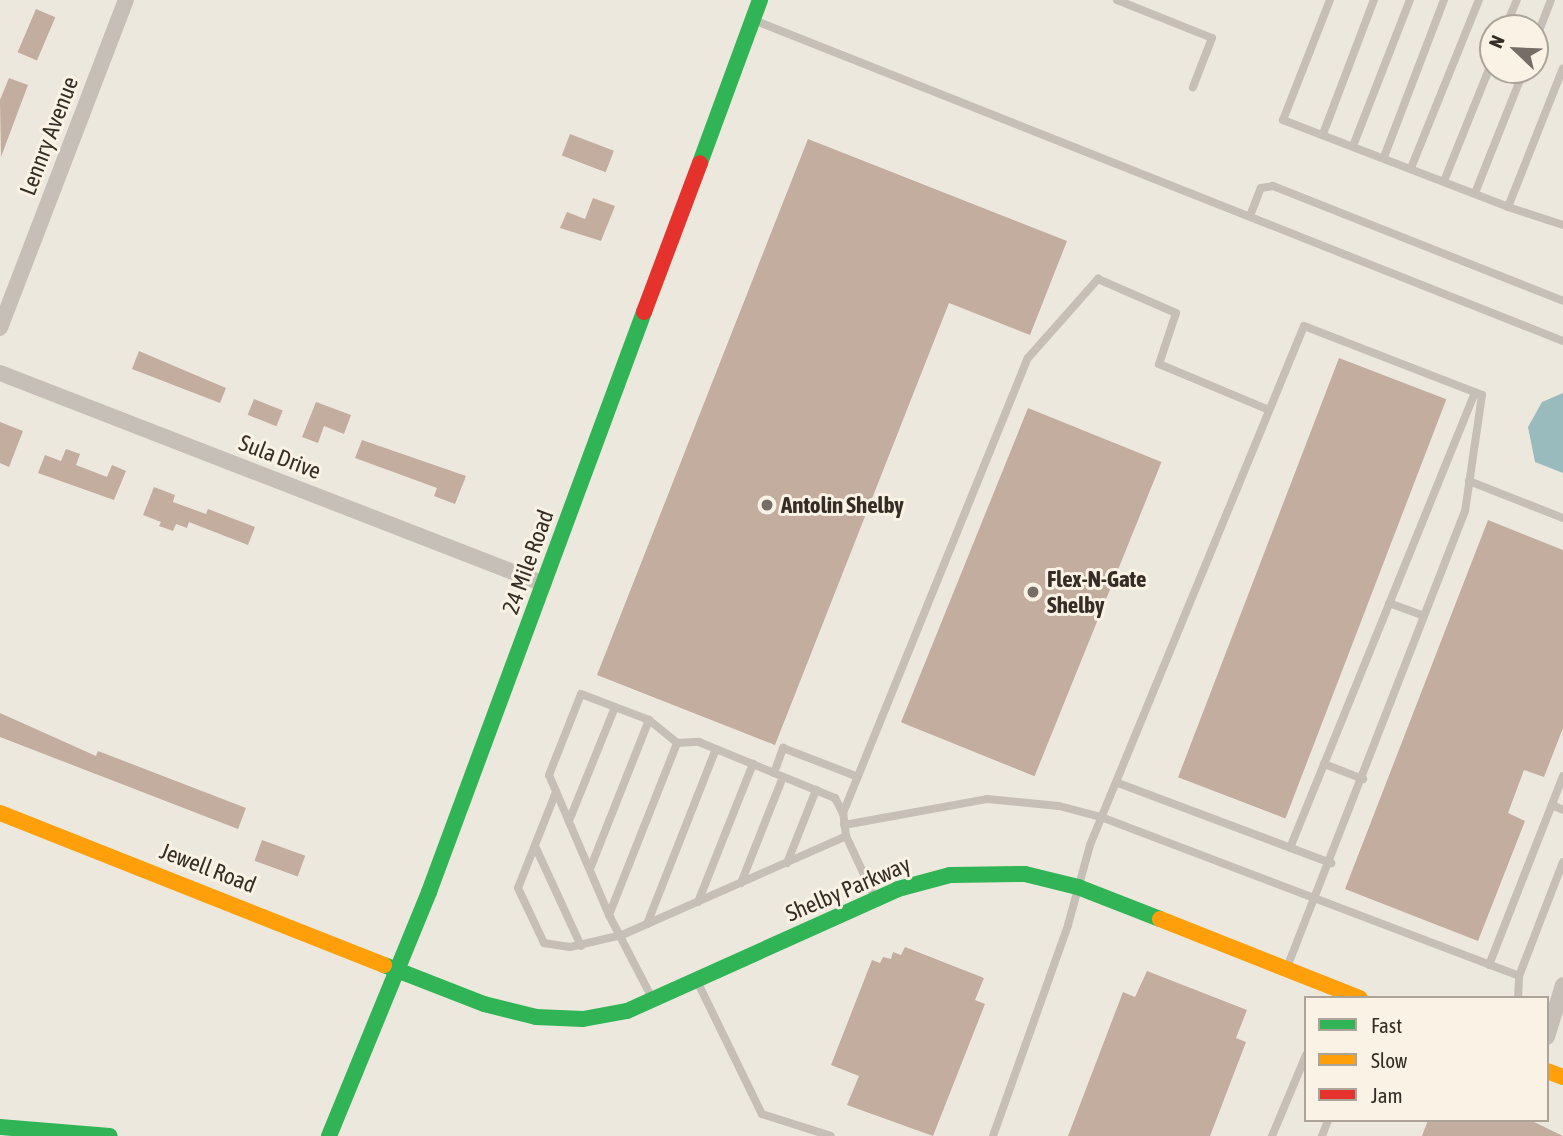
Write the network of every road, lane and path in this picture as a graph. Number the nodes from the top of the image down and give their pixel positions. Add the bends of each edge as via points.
1 (126, 0) edge
2 (761, 0) edge
3 (1117, 0) edge
4 (1330, 0) edge
5 (1374, 0) edge
6 (1410, 0) edge
7 (1444, 0) edge
8 (1479, 0) edge
9 (753, 20) junction
10 (1563, 68) edge
11 (1483, 84) edge
12 (1518, 84) edge
13 (1193, 86) dead end
14 (1323, 134) junction
15 (1353, 146) junction
16 (1384, 157) junction
17 (1411, 169) junction
18 (1444, 181) junction
19 (1475, 193) junction
20 (1508, 207) junction
21 (1250, 216) junction
22 (1563, 225) edge
23 (1563, 301) edge
24 (0, 328) edge
25 (1563, 341) edge
26 (0, 373) edge
27 (1475, 392) junction
28 (1269, 410) junction
29 (1469, 481) junction
30 (1563, 518) edge
31 (544, 584) junction
32 (1389, 603) junction
33 (1424, 616) junction
34 (615, 707) junction
35 (649, 720) junction
36 (677, 743) junction
37 (716, 749) junction
38 (753, 764) junction
39 (1324, 764) junction
40 (774, 773) junction
41 (1563, 776) edge
42 (783, 777) junction
43 (858, 777) junction
44 (1363, 779) junction
45 (1118, 783) junction
46 (816, 790) junction
47 (556, 792) junction
48 (1552, 805) junction
49 (1563, 810) edge
50 (0, 813) edge
51 (843, 813) junction
52 (1101, 817) junction
53 (569, 821) junction
54 (844, 825) junction
55 (846, 836) junction
56 (535, 846) junction
57 (1290, 848) junction
58 (1563, 862) edge
59 (787, 863) junction
60 (1331, 863) junction
61 (590, 869) junction
62 (741, 883) junction
63 (1079, 887) junction
64 (875, 899) junction
65 (1314, 900) junction
66 (698, 902) junction
67 (610, 915) junction
68 (647, 924) junction
69 (622, 935) junction
70 (581, 946) junction
71 (1489, 965) junction
72 (1287, 968) junction
73 (397, 970) junction
74 (1519, 976) junction
75 (697, 981) junction
76 (1332, 993) edge
77 (1562, 995) edge
78 (1518, 996) edge
79 (653, 1001) junction
80 (1549, 1031) edge
81 (1304, 1060) edge
82 (0, 1127) edge
83 (110, 1136) edge
84 (329, 1136) edge
85 (831, 1136) edge
86 (993, 1136) edge
87 (1272, 1136) edge

1 - 24 street, Lennry Avenue
2 - 9 main road, 24 Mile Road
3 - 13 lane via 1212,38
4 - 14 lane via 1283,120
5 - 14 lane
6 - 15 lane
7 - 16 lane
8 - 17 lane
9 - 21 lane
9 - 31 main road, 24 Mile Road
10 - 20 lane
11 - 18 lane
12 - 19 lane
14 - 15 lane
15 - 16 lane
16 - 17 lane
17 - 18 lane
18 - 19 lane
19 - 20 lane
20 - 22 lane
21 - 23 lane via 1262,188 1273,186
21 - 25 lane
26 - 31 street, Sula Drive
27 - 28 lane via 1304,326
27 - 29 lane via 1482,395
27 - 32 lane
28 - 43 lane via 1159,364 1176,313 1098,279 1028,358
28 - 45 lane
29 - 30 lane
29 - 33 lane via 1465,511
31 - 73 main road, 24 Mile Road
32 - 33 lane
32 - 39 lane
33 - 44 lane
34 - 35 lane
34 - 47 lane via 581,694 549,775
34 - 53 lane
35 - 36 lane
35 - 61 lane
36 - 37 lane via 699,742
36 - 67 lane
37 - 38 lane
37 - 68 lane
38 - 40 lane
38 - 66 lane
39 - 44 lane
39 - 57 lane
40 - 42 lane
40 - 43 lane via 783,748
41 - 48 lane
42 - 46 lane
42 - 62 lane
43 - 51 lane
44 - 60 lane
45 - 52 lane
45 - 57 lane
46 - 51 lane via 835,798
46 - 59 lane
47 - 53 lane
47 - 56 lane
48 - 49 lane
48 - 71 lane
50 - 73 main road, Jewell Road
51 - 54 lane
52 - 54 lane via 1059,806 987,799
52 - 63 lane
52 - 65 lane
53 - 61 lane
54 - 55 lane
55 - 59 lane
55 - 64 lane
56 - 70 lane
56 - 70 lane via 518,888 544,943
57 - 60 lane
58 - 74 lane
59 - 62 lane
60 - 65 lane
61 - 67 lane
62 - 66 lane
63 - 64 main road, Shelby Parkway via 1033,876 985,872 932,879
63 - 72 main road, Shelby Parkway
63 - 86 lane
64 - 75 main road, Shelby Parkway
65 - 71 lane
65 - 72 lane
66 - 68 lane
67 - 69 lane
68 - 69 lane
69 - 70 lane
69 - 79 lane
71 - 74 lane
72 - 76 main road, Shelby Parkway
73 - 79 main road, Shelby Parkway via 484,1004 536,1017 598,1017
73 - 84 main road, 24 Mile Road
74 - 78 lane
75 - 79 main road, Shelby Parkway
75 - 85 lane via 761,1114
77 - 80 street
81 - 87 lane
82 - 83 main road

